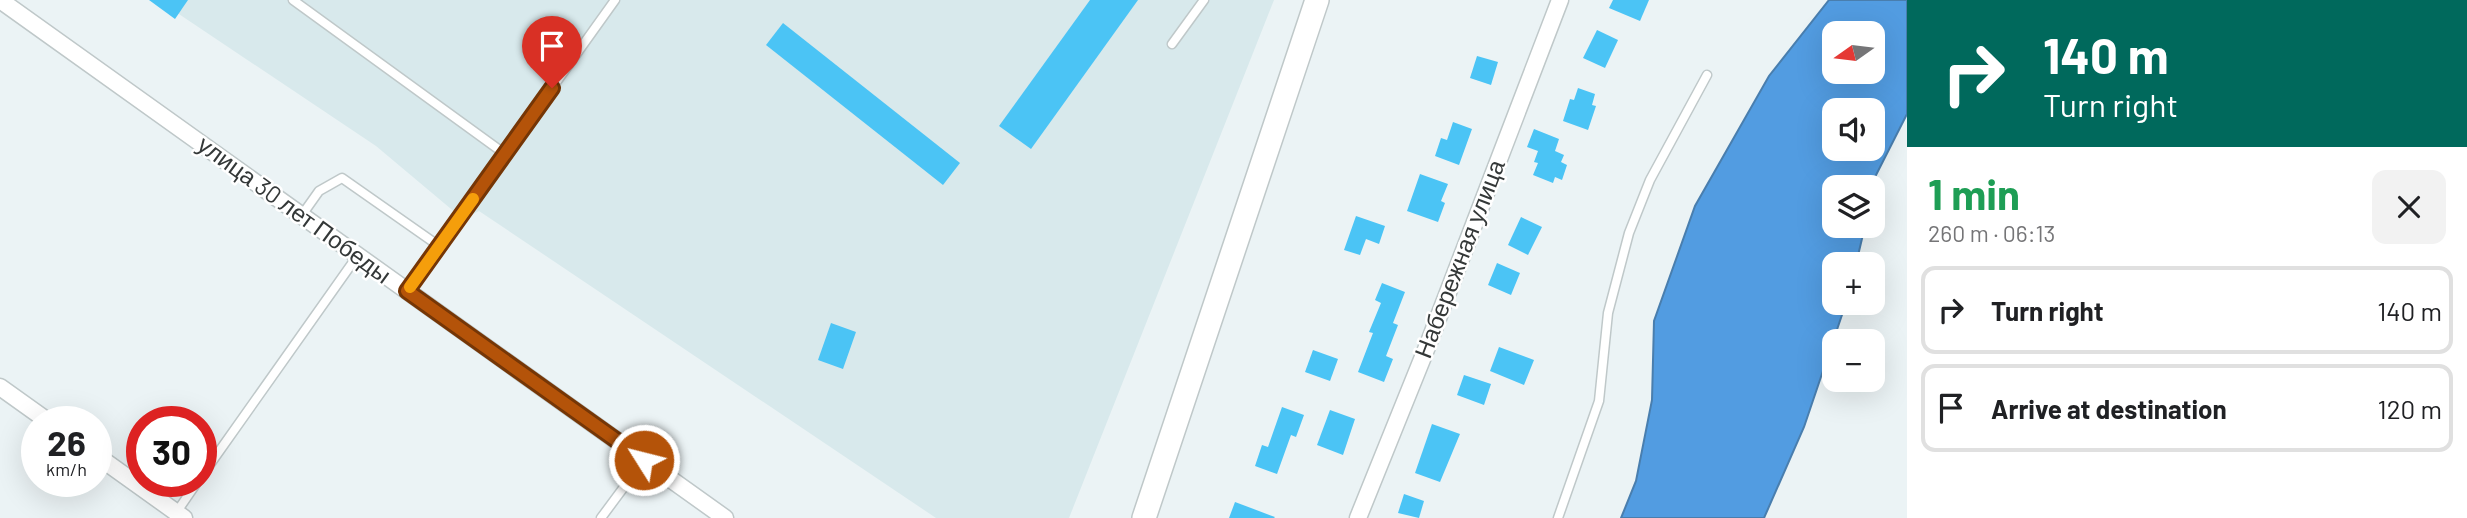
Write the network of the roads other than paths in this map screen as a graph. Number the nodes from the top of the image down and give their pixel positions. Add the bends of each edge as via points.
1 (1, 0) edge
2 (293, 0) edge
3 (615, 0) edge
4 (1204, 0) edge
5 (1317, 0) edge
6 (1560, 0) edge
7 (1172, 44) dead end
8 (1707, 75) dead end
9 (505, 154) junction
10 (302, 215) junction
11 (439, 246) junction
12 (358, 255) junction
13 (407, 291) junction
14 (0, 387) edge
15 (27, 406) edge
16 (217, 454) edge
17 (644, 460) junction
18 (112, 467) edge
19 (189, 497) edge
20 (178, 516) edge
21 (601, 518) edge
22 (725, 518) edge
23 (1144, 518) edge
24 (1358, 518) edge
25 (1558, 518) edge

1 - 10 street, улица 30 лет Победы
2 - 9 lane
3 - 9 lane
4 - 7 lane
5 - 23 street
6 - 24 street, Набережная улица
8 - 25 lane via 1650,180 1629,233 1608,313 1599,401
9 - 11 lane
10 - 11 lane via 318,191 342,178
10 - 12 street, улица 30 лет Победы
11 - 13 lane
12 - 13 street, улица 30 лет Победы
12 - 16 lane
13 - 17 street, улица 30 лет Победы
14 - 15 street
17 - 21 lane
17 - 22 street, улица 30 лет Победы
18 - 20 street
19 - 20 lane

